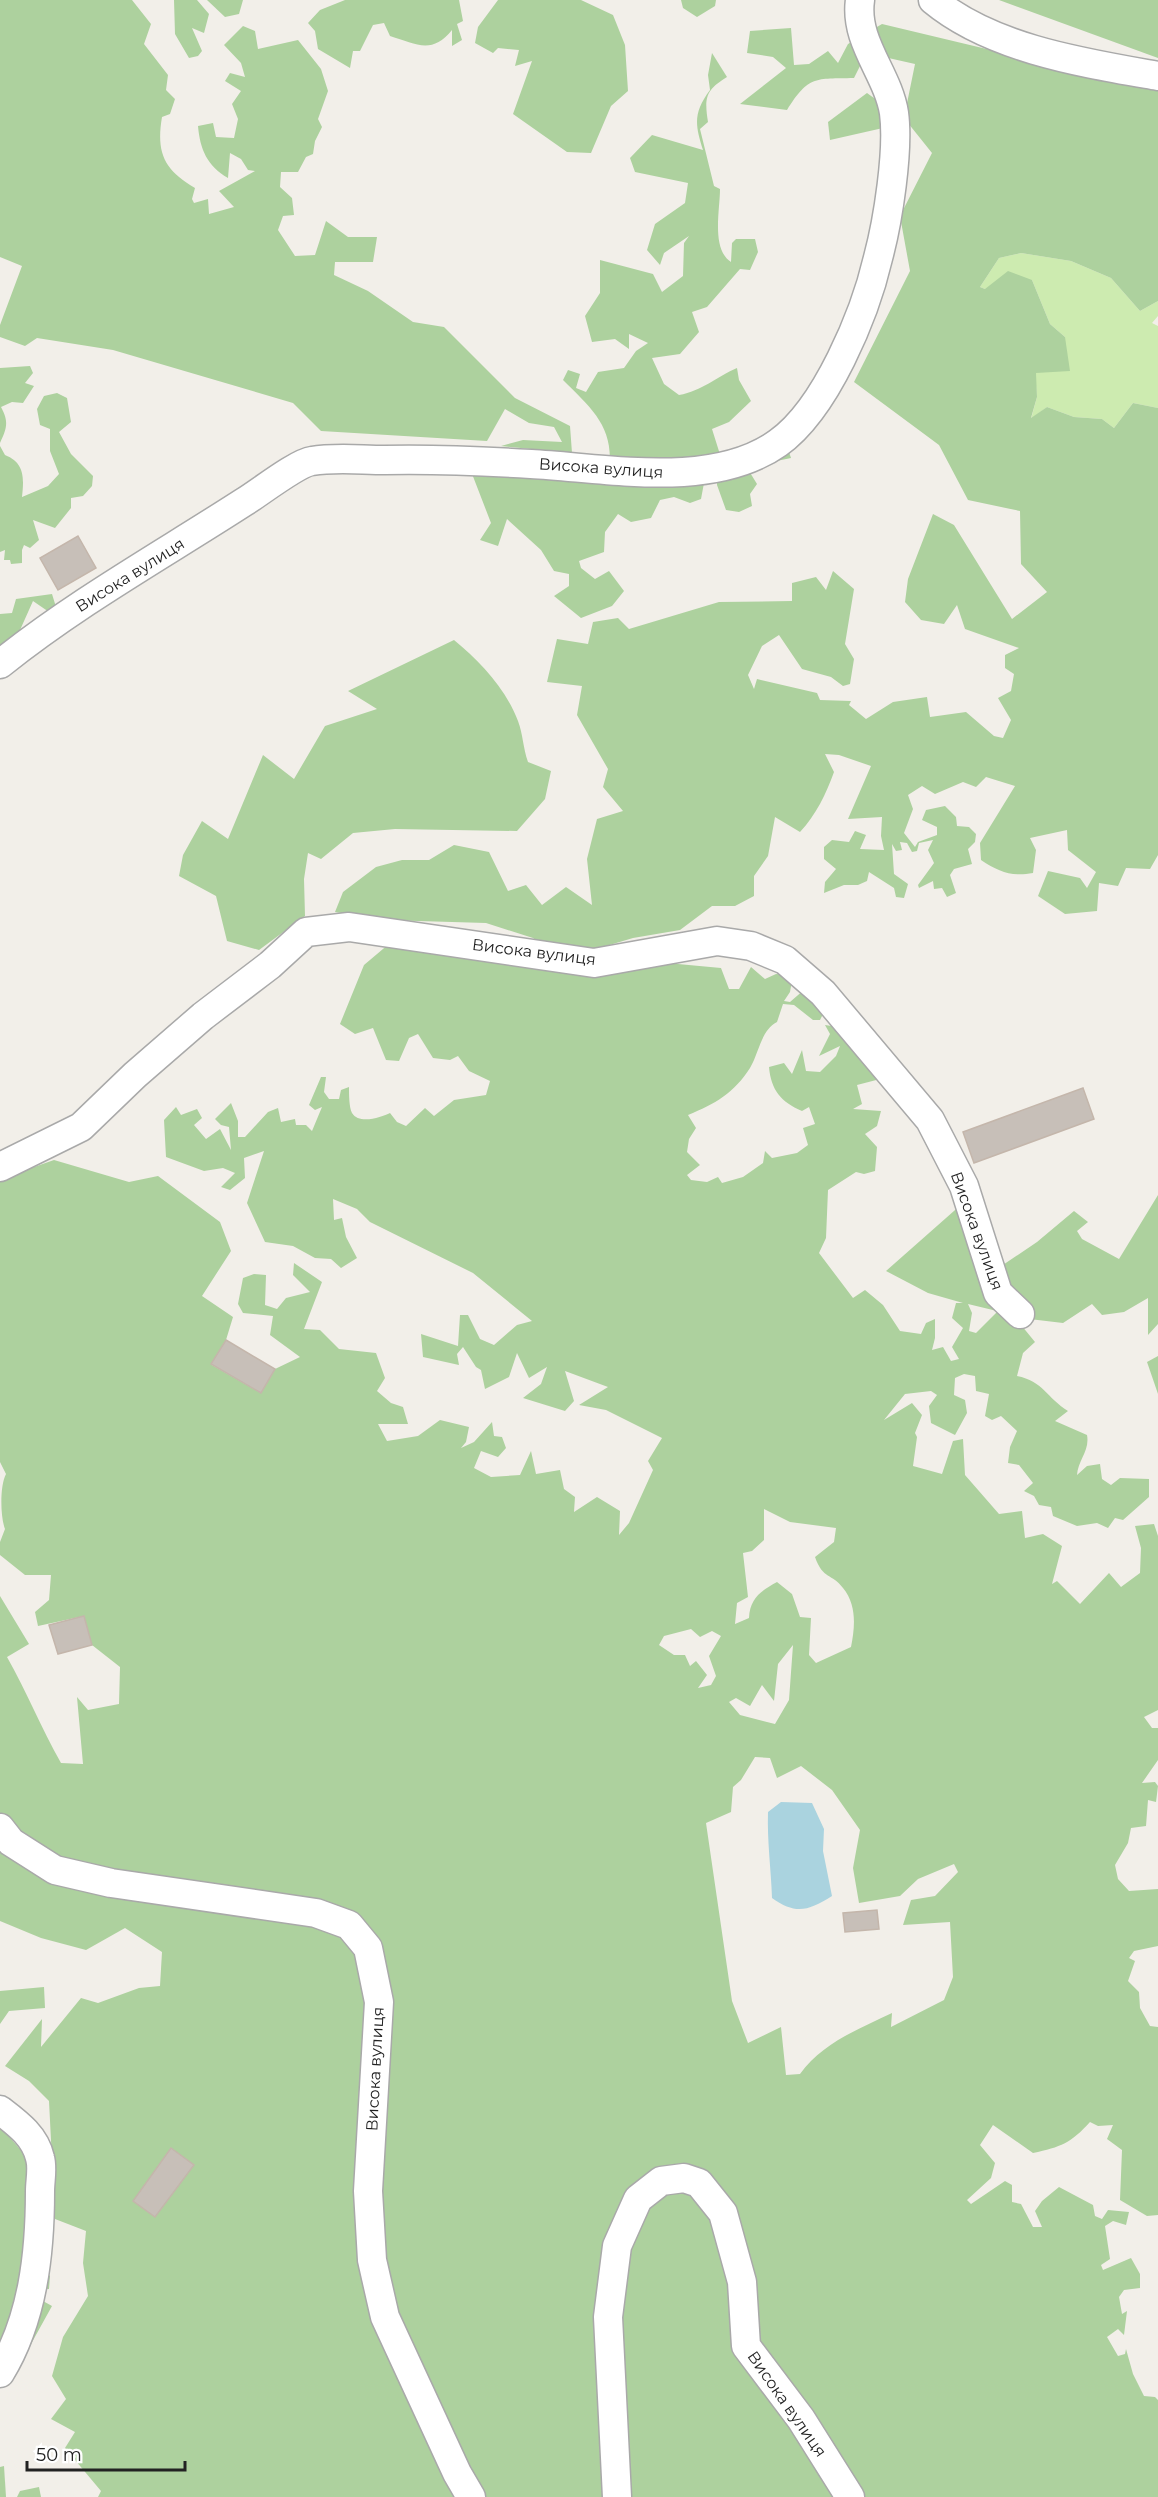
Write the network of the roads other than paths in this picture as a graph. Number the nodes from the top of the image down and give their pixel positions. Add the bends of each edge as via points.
1 (860, 0) edge
2 (933, 0) edge
3 (1158, 76) edge
4 (0, 664) edge
5 (0, 1167) edge
6 (1020, 1314) dead end
7 (0, 1828) edge
8 (0, 2110) edge
9 (0, 2373) edge
10 (471, 2497) edge
11 (617, 2497) edge
12 (850, 2497) edge

1 - 4 street, Висока вулиця via 865,40 894,111 895,151 879,257 861,314 833,374 808,413 779,443 716,469 671,472 451,459 309,461 44,628
2 - 3 street via 951,14 999,37 1084,63
5 - 6 street, Висока вулиця via 81,1127 203,1016 306,932 349,927 594,963 717,941 751,946 785,960 823,993 930,1120 964,1186 998,1293
7 - 10 street, Висока вулиця via 11,1842 55,1870 111,1883 316,1913 349,1925 368,1948 379,2002 368,2192 372,2260 385,2317
8 - 9 street via 25,2128 40,2158 40,2224 29,2303
11 - 12 street, Висока вулиця via 608,2317 617,2246 638,2199 661,2181 684,2178 699,2183 723,2212 742,2282 746,2346 801,2419

